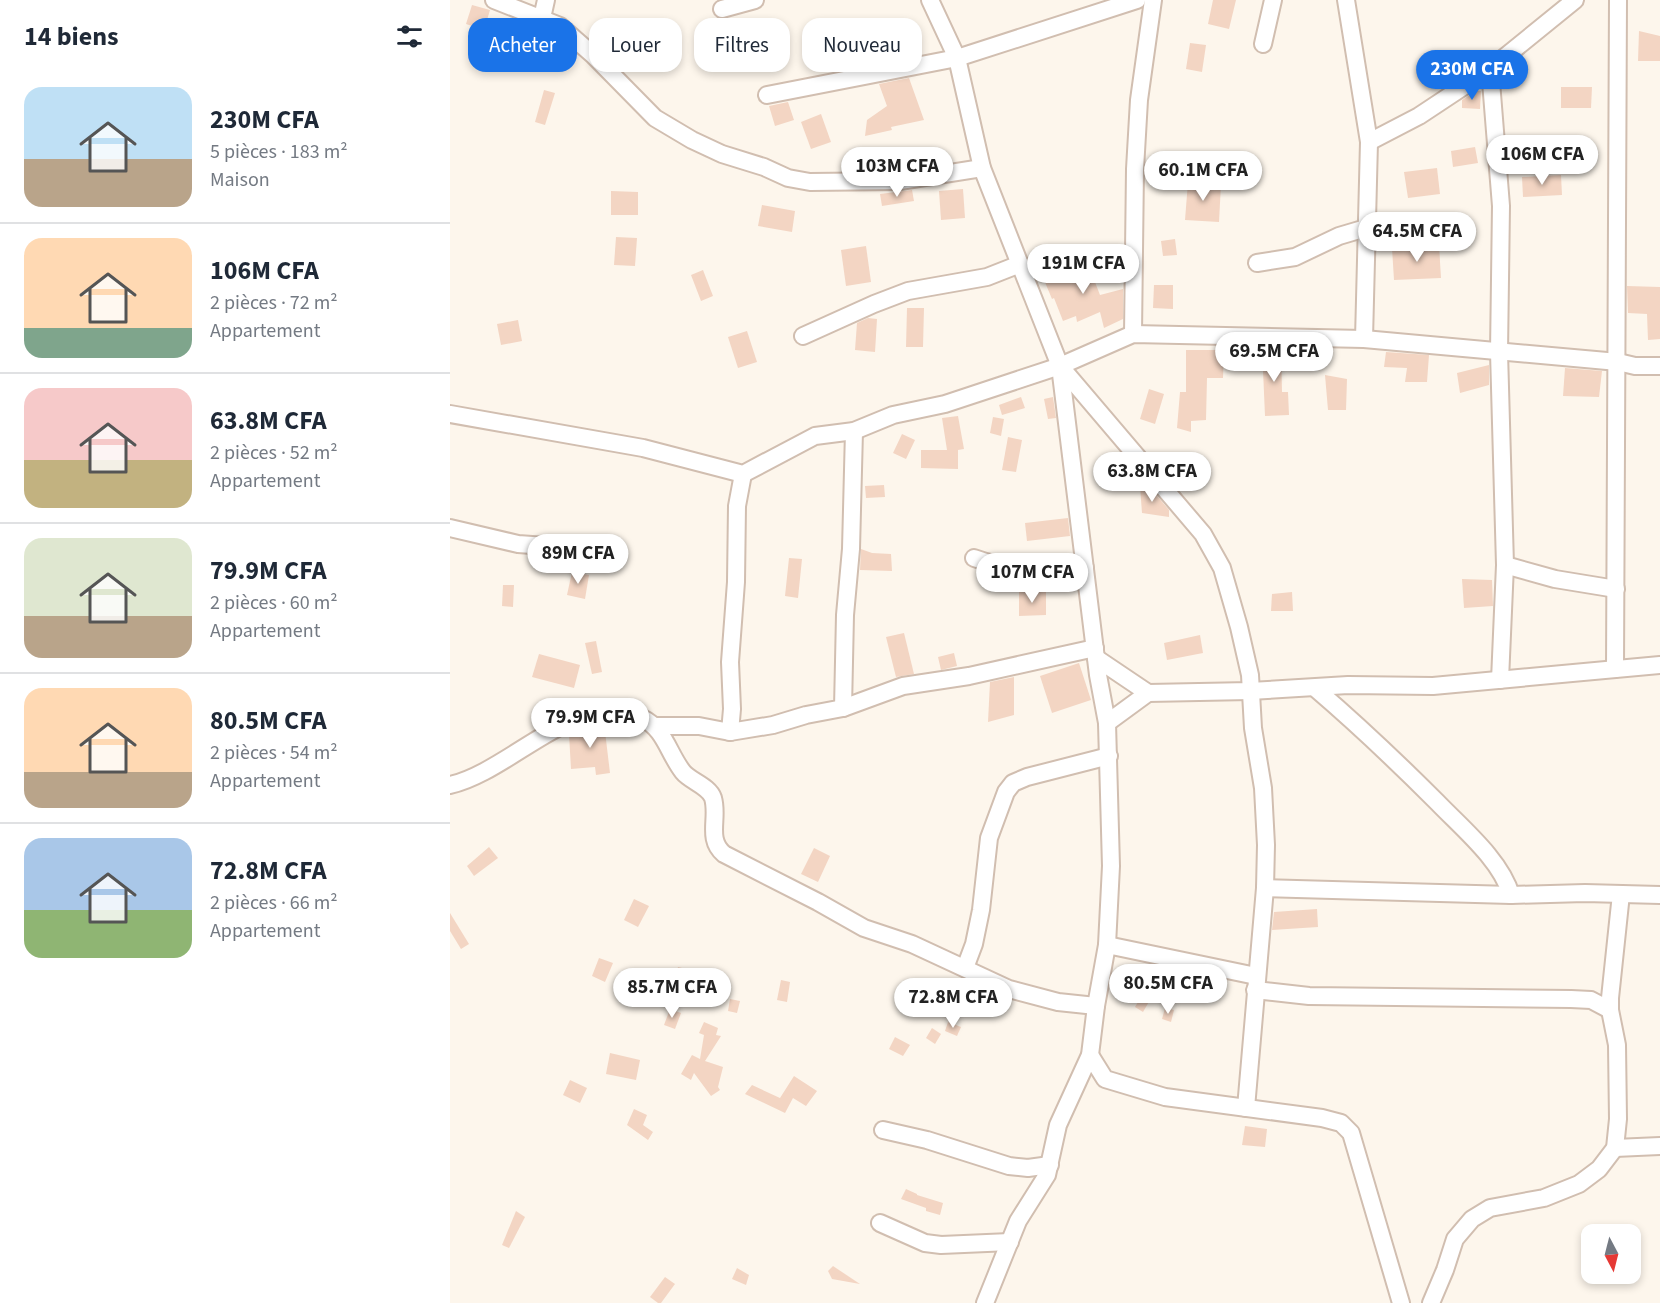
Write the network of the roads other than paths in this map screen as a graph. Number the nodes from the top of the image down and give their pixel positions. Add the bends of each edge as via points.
1 (494, 0) edge
2 (546, 0) edge
3 (755, 0) edge
4 (930, 0) edge
5 (1137, 0) edge
6 (1153, 0) edge
7 (1273, 0) edge
8 (1346, 0) edge
9 (1575, 0) edge
10 (1618, 0) edge
11 (722, 9) dead end
12 (542, 18) joint
13 (577, 40) edge
14 (1263, 44) dead end
15 (957, 58) junction
16 (1490, 69) junction
17 (767, 95) dead end
18 (1369, 142) junction
19 (982, 168) junction
20 (1366, 228) junction
21 (1257, 263) dead end
22 (1020, 264) junction
23 (1133, 334) junction
24 (803, 336) dead end
25 (1364, 339) junction
26 (1498, 352) junction
27 (1618, 362) junction
28 (1060, 366) junction
29 (1660, 366) edge
30 (450, 414) edge
31 (854, 431) junction
32 (743, 474) junction
33 (450, 528) edge
34 (974, 558) dead end
35 (601, 563) dead end
36 (1505, 565) junction
37 (1085, 568) junction
38 (1616, 589) junction
39 (1095, 653) junction
40 (1660, 665) edge
41 (1616, 669) junction
42 (1500, 680) junction
43 (1316, 688) junction
44 (1250, 691) junction
45 (1148, 693) junction
46 (843, 708) junction
47 (1107, 723) junction
48 (655, 726) junction
49 (730, 732) junction
50 (1109, 756) junction
51 (450, 785) edge
52 (1264, 888) junction
53 (1621, 894) junction
54 (1511, 895) junction
55 (1660, 895) edge
56 (1107, 945) junction
57 (965, 968) junction
58 (1255, 983) junction
59 (1096, 1006) junction
60 (1610, 1010) junction
61 (1090, 1055) junction
62 (1104, 1079) junction
63 (1079, 1080) junction
64 (1246, 1108) junction
65 (883, 1130) dead end
66 (1660, 1146) edge
67 (1615, 1148) junction
68 (1050, 1165) junction
69 (880, 1223) dead end
70 (1010, 1242) junction
71 (985, 1303) edge
72 (1401, 1303) edge
73 (1431, 1303) edge

1 - 12 street
2 - 12 street
3 - 11 street
4 - 15 street
5 - 15 street
6 - 23 street via 1139,100
7 - 14 street
8 - 18 street
9 - 16 street
10 - 27 street
13 - 19 street via 655,118 692,140 788,178 810,182 900,182
15 - 17 street
15 - 19 street
16 - 18 street via 1419,116
16 - 26 street via 1501,206
18 - 20 street
19 - 22 street
20 - 21 street via 1295,257
20 - 25 street
22 - 24 street via 987,277 908,291
22 - 28 street
23 - 25 street
23 - 28 street
25 - 26 street
26 - 27 street
26 - 36 street
27 - 29 street
27 - 38 street
28 - 31 street via 945,404 893,415
28 - 37 street
28 - 44 street via 1203,534 1222,568 1250,675
30 - 32 street via 643,448
31 - 32 street via 815,436
31 - 46 street
32 - 49 street via 737,507
33 - 35 street via 518,544 546,546 576,559
34 - 37 street via 989,564 1041,569
36 - 38 street via 1555,579
36 - 42 street
37 - 39 street
38 - 41 street
39 - 45 street
39 - 46 street via 903,686
39 - 47 street
40 - 41 street
41 - 42 street
42 - 43 street via 1433,686
43 - 44 street
43 - 54 street via 1472,837 1499,868
44 - 45 street
44 - 52 street via 1263,788
45 - 47 street
46 - 49 street
47 - 50 street
48 - 49 street via 699,726
48 - 51 street via 626,713 598,713 564,725 491,769
48 - 57 street via 684,773 712,796 715,842 724,854 864,928
50 - 56 street via 1111,866
50 - 57 street via 1027,777 1013,783 1006,792 989,838 981,910
52 - 54 street
52 - 58 street
53 - 54 street
53 - 55 street
53 - 60 street
56 - 58 street
56 - 59 street
57 - 59 street via 1009,989 1058,1002
58 - 60 street via 1309,996 1571,999 1591,1000
58 - 64 street
59 - 61 street
60 - 67 street via 1617,1045
61 - 62 street
61 - 63 street
62 - 63 street
62 - 64 street via 1165,1097
63 - 68 street via 1058,1125
64 - 72 street via 1322,1118 1341,1123 1351,1133
65 - 68 street via 1009,1166
66 - 67 street
67 - 73 street via 1599,1169 1579,1184 1544,1198 1490,1208 1472,1219 1455,1239
68 - 70 street
69 - 70 street via 924,1243
70 - 71 street

